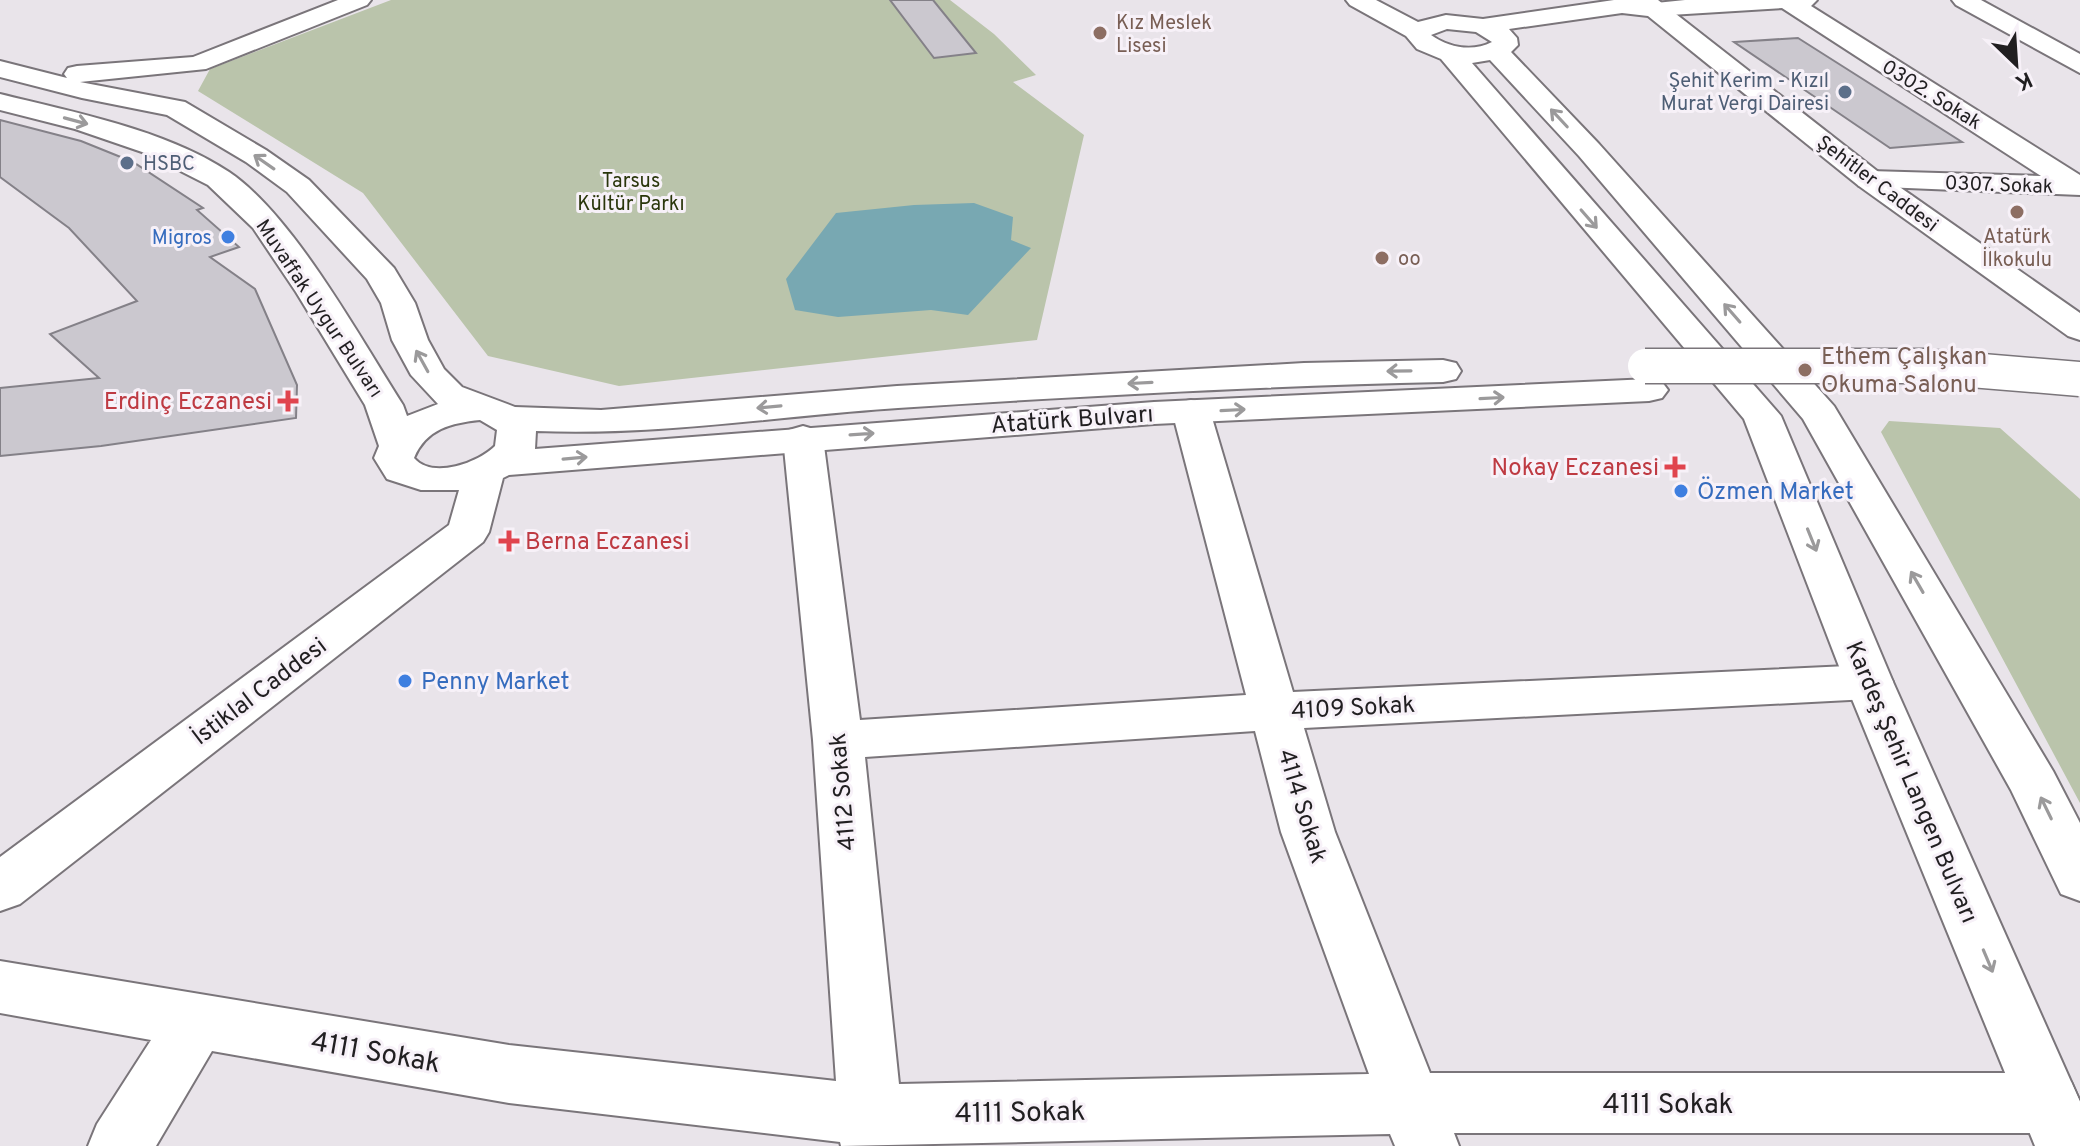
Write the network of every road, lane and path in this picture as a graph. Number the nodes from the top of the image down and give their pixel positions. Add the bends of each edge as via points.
1 (359, 0) edge
2 (1358, 0) edge
3 (1400, 0) edge
4 (1483, 0) edge
5 (1964, 0) edge
6 (1796, 1) edge
7 (1648, 5) edge
8 (1463, 29) edge
9 (197, 64) junction
10 (2080, 65) edge
11 (0, 69) edge
12 (35, 77) junction
13 (0, 102) edge
14 (175, 108) junction
15 (1870, 180) junction
16 (2079, 186) edge
17 (2080, 329) edge
18 (1647, 378) junction
19 (2080, 379) edge
20 (2080, 404) edge
21 (1191, 411) junction
22 (495, 414) junction
23 (803, 438) junction
24 (397, 444) junction
25 (491, 468) junction
26 (1869, 682) junction
27 (1274, 711) junction
28 (838, 740) junction
29 (2080, 878) edge
30 (0, 887) edge
31 (0, 987) edge
32 (197, 1021) junction
33 (1419, 1124) edge
34 (2058, 1124) edge
35 (871, 1130) edge
36 (120, 1146) edge

1 - 9 main road
2 - 8 main road
3 - 8 main road
4 - 8 main road
5 - 10 main road
6 - 7 main road
6 - 16 main road, 0302. Sokak
7 - 8 main road via 1636,18
7 - 15 main road, Şehitler Caddesi
8 -> 26 main road, Kardeş Şehir Langen Bulvarı via 1762,416
29 -> 8 main road via 2035,785 1820,414 1589,150
9 - 12 main road
9 - 14 main road
11 - 12 main road
12 - 14 main road
13 -> 24 main road, Muvaffak Uygur Bulvarı via 155,147 219,179 265,222 313,292 384,405
22 -> 14 main road via 449,395 429,375 382,275 298,186
15 - 16 main road, 0307. Sokak
15 - 17 main road, Şehitler Caddesi
18 - 19 main road, bridge via 1922,366
18 - 20 main road via 1937,390
21 -> 18 main road, Atatürk Bulvarı
18 -> 22 main road, Atatürk Bulvarı via 1304,374 897,397 601,422
23 -> 21 main road, Atatürk Bulvarı
21 - 27 main road, 4114 Sokak
22 - 24 main road via 461,410 431,419
22 - 25 main road, İstiklal Caddesi via 517,426 519,435 517,445
25 -> 23 main road, Atatürk Bulvarı
23 - 28 main road, 4112 Sokak
24 - 25 main road, Muvaffak Uygur Bulvarı via 393,456 407,475 443,481
25 - 30 main road, İstiklal Caddesi via 468,532
26 - 27 main road, 4109 Sokak
26 -> 34 main road, Kardeş Şehir Langen Bulvarı
27 - 28 main road, 4109 Sokak
27 - 33 main road, 4114 Sokak via 1308,832
28 - 35 main road, 4112 Sokak
31 - 32 main road, 4111 Sokak
32 - 35 main road, 4111 Sokak
32 - 36 main road
33 - 34 main road, 4111 Sokak
33 - 35 main road, 4111 Sokak

